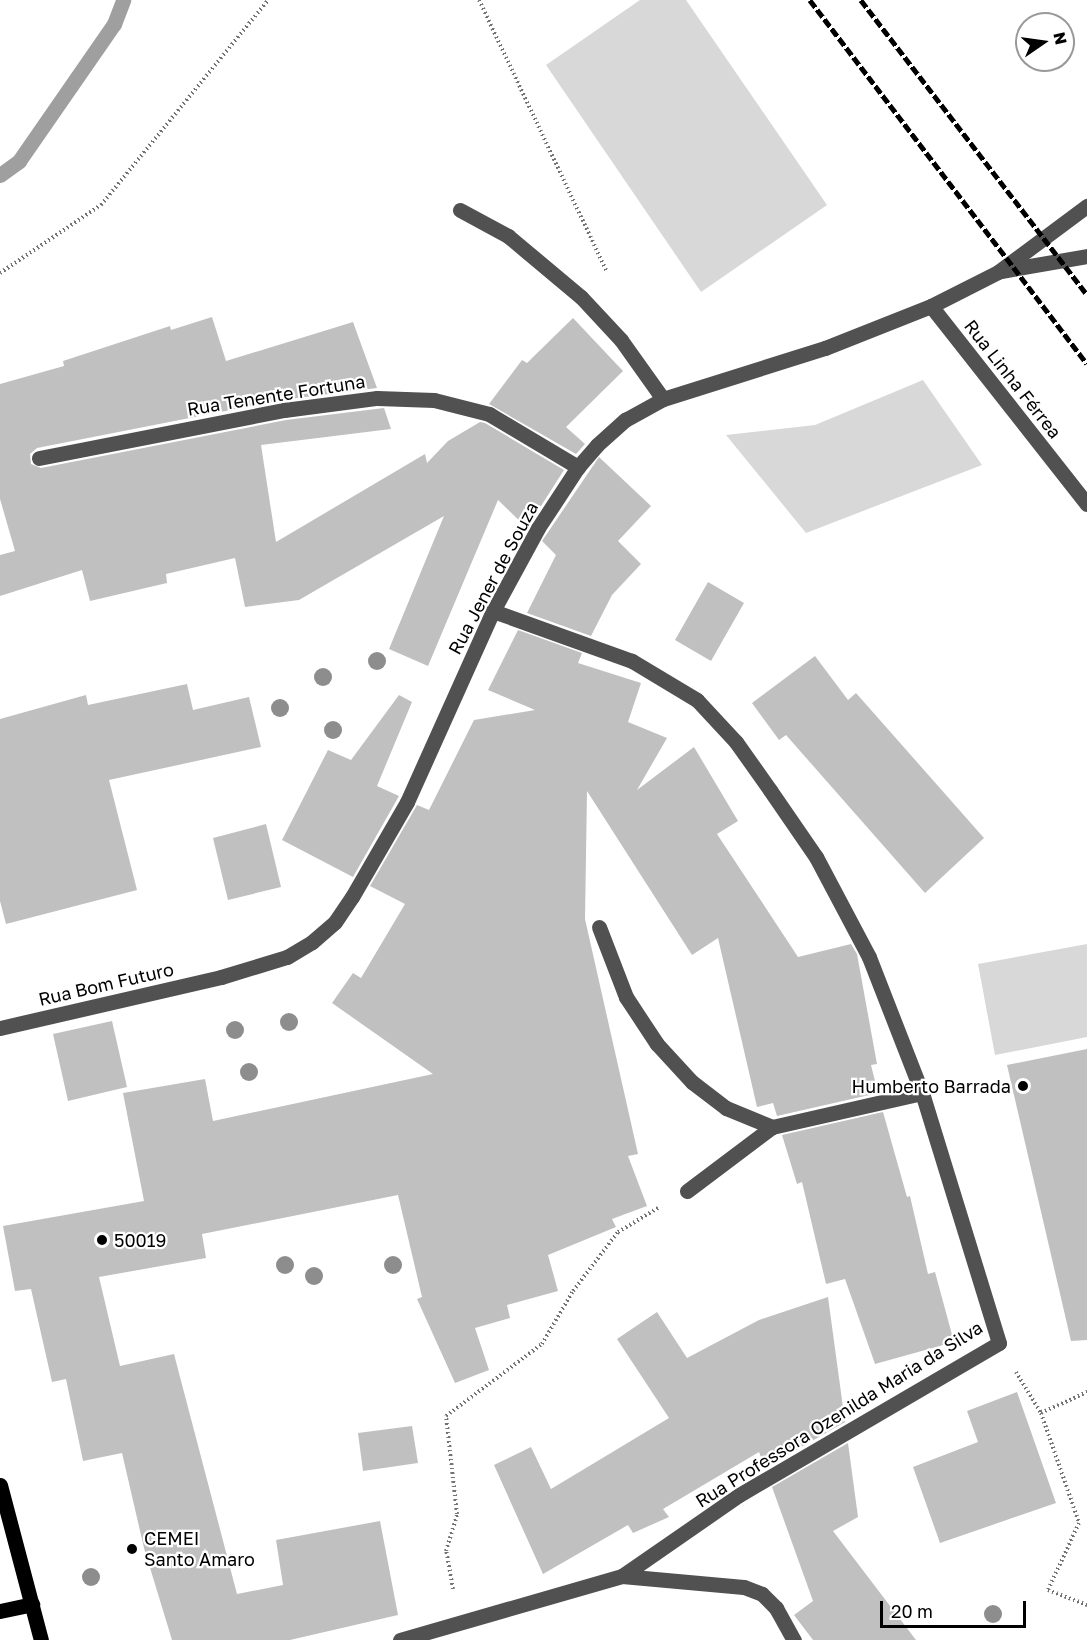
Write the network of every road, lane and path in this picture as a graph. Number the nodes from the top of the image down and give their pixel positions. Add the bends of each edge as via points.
1 (268, 0) edge
2 (479, 0) edge
3 (1087, 206) edge
4 (460, 210) dead end
5 (1087, 256) edge
6 (998, 272) junction
7 (0, 273) edge
8 (608, 275) dead end
9 (931, 306) junction
10 (663, 399) junction
11 (39, 458) dead end
12 (578, 467) junction
13 (1087, 504) edge
14 (493, 611) junction
15 (598, 927) dead end
16 (221, 978) joint
17 (1, 1024) edge
18 (922, 1093) junction
19 (772, 1126) junction
20 (687, 1191) joint
21 (999, 1343) junction
22 (1087, 1392) edge
23 (1041, 1413) junction
24 (0, 1485) edge
25 (622, 1576) junction
26 (32, 1604) junction
27 (1087, 1605) edge
28 (0, 1611) edge
29 (459, 1624) junction
30 (41, 1640) edge
31 (400, 1640) edge
32 (794, 1640) edge

1 - 7 path via 101,205
2 - 8 path
3 - 6 street, Rua Jener de Souza
4 - 10 street via 508,236 581,297 621,340
5 - 6 street
6 - 9 street, Rua Jener de Souza
9 - 10 street, Rua Jener de Souza via 825,348
9 - 13 street, Rua Linha Férrea
10 - 12 street, Rua Jener de Souza via 625,420
11 - 12 street, Rua Tenente Fortuna via 284,411 377,398 434,400 489,414
12 - 14 street, Rua Jener de Souza via 538,528
14 - 16 street, Rua Jener de Souza via 406,802 335,922 287,957
14 - 18 street, Rua Professora Ozenilda Maria da Silva via 632,661 698,700 736,741 816,857 869,957
15 - 19 street via 626,997 657,1044 692,1082 726,1108
16 - 17 street, Rua Bom Futuro
18 - 19 street
18 - 21 street, Rua Professora Ozenilda Maria da Silva
19 - 20 street
20 - 29 path via 618,1232 573,1291 542,1344 446,1416 457,1514 446,1551
21 - 23 path
21 - 25 street, Rua Professora Ozenilda Maria da Silva via 739,1496
22 - 23 path
23 - 27 path via 1078,1522 1048,1590
24 - 26 main road
25 - 29 street, Rua Professora Ozenilda Maria da Silva
25 - 32 street via 744,1587 762,1594 776,1608
26 - 28 main road
26 - 30 main road
29 - 31 street, Rua Professora Ozenilda Maria da Silva

